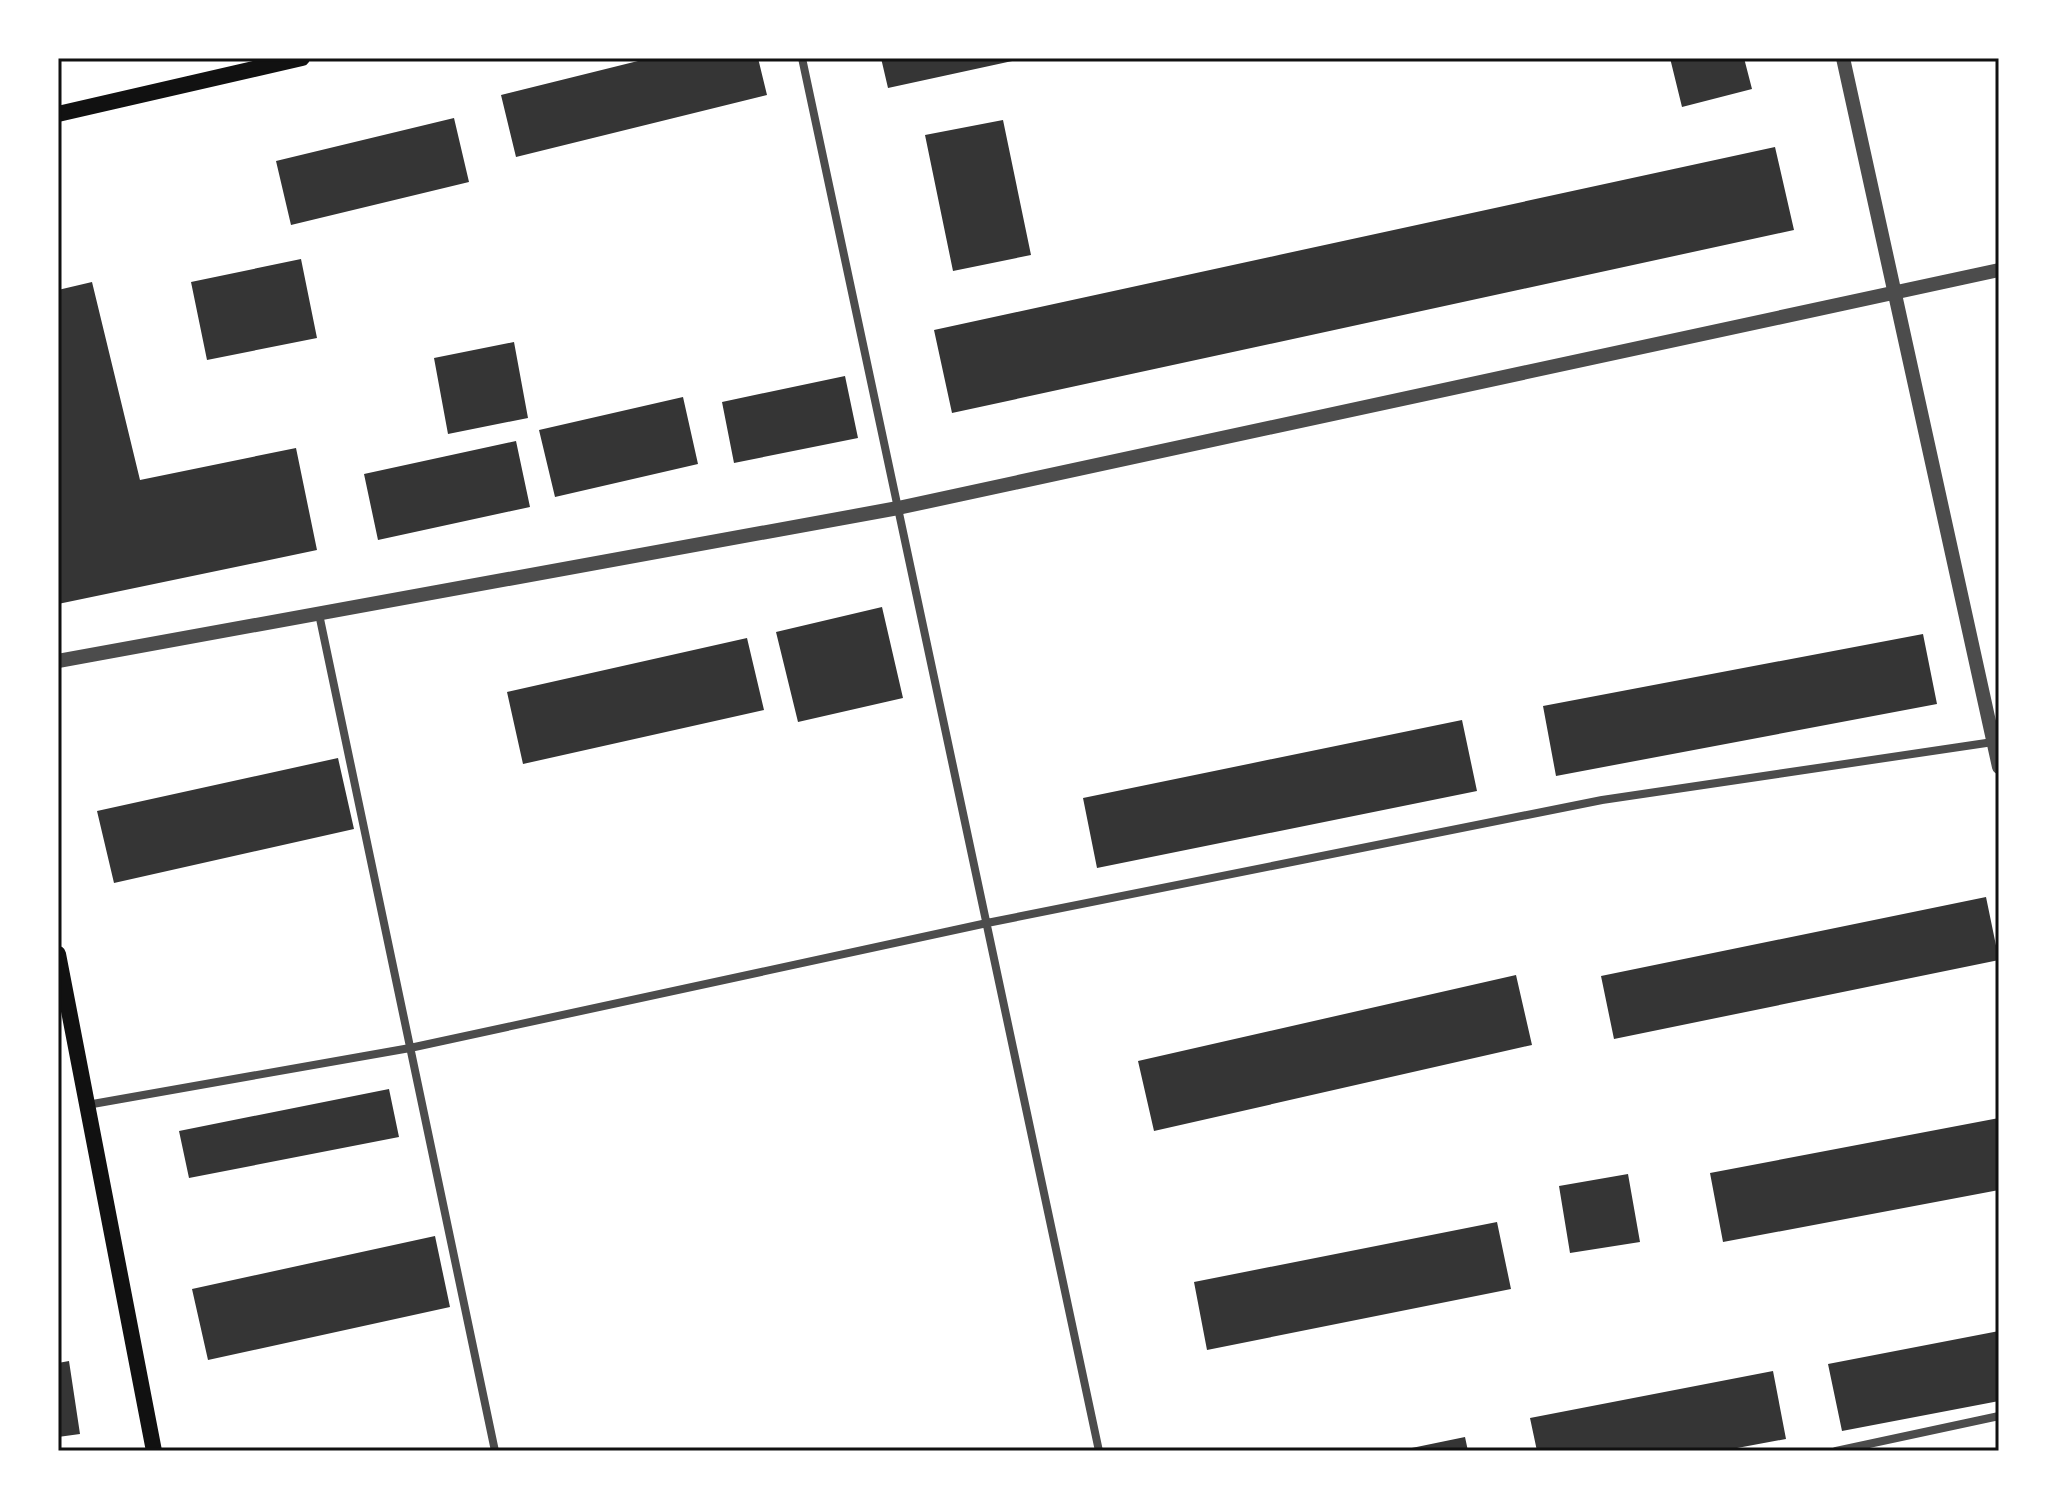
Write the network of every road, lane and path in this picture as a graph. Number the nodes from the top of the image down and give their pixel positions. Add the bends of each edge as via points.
1 (302, 58) edge
2 (802, 58) edge
3 (1843, 58) edge
4 (58, 114) edge
5 (1999, 270) edge
6 (1894, 292) junction
7 (898, 508) junction
8 (319, 614) junction
9 (58, 661) edge
10 (1993, 742) junction
11 (1999, 767) edge
12 (987, 923) junction
13 (58, 954) edge
14 (410, 1048) junction
15 (87, 1105) junction
16 (1999, 1416) edge
17 (154, 1451) edge
18 (495, 1451) edge
19 (1099, 1451) edge
20 (1836, 1451) edge

1 - 4 main road
2 - 7 street
3 - 6 street
5 - 6 street
6 - 7 street
6 - 10 street
7 - 8 street
7 - 12 street
8 - 9 street
8 - 14 street
10 - 11 street
10 - 12 street via 1602,800
12 - 14 street
12 - 19 street
13 - 15 main road
14 - 15 street
14 - 18 street
15 - 17 main road
16 - 20 street

